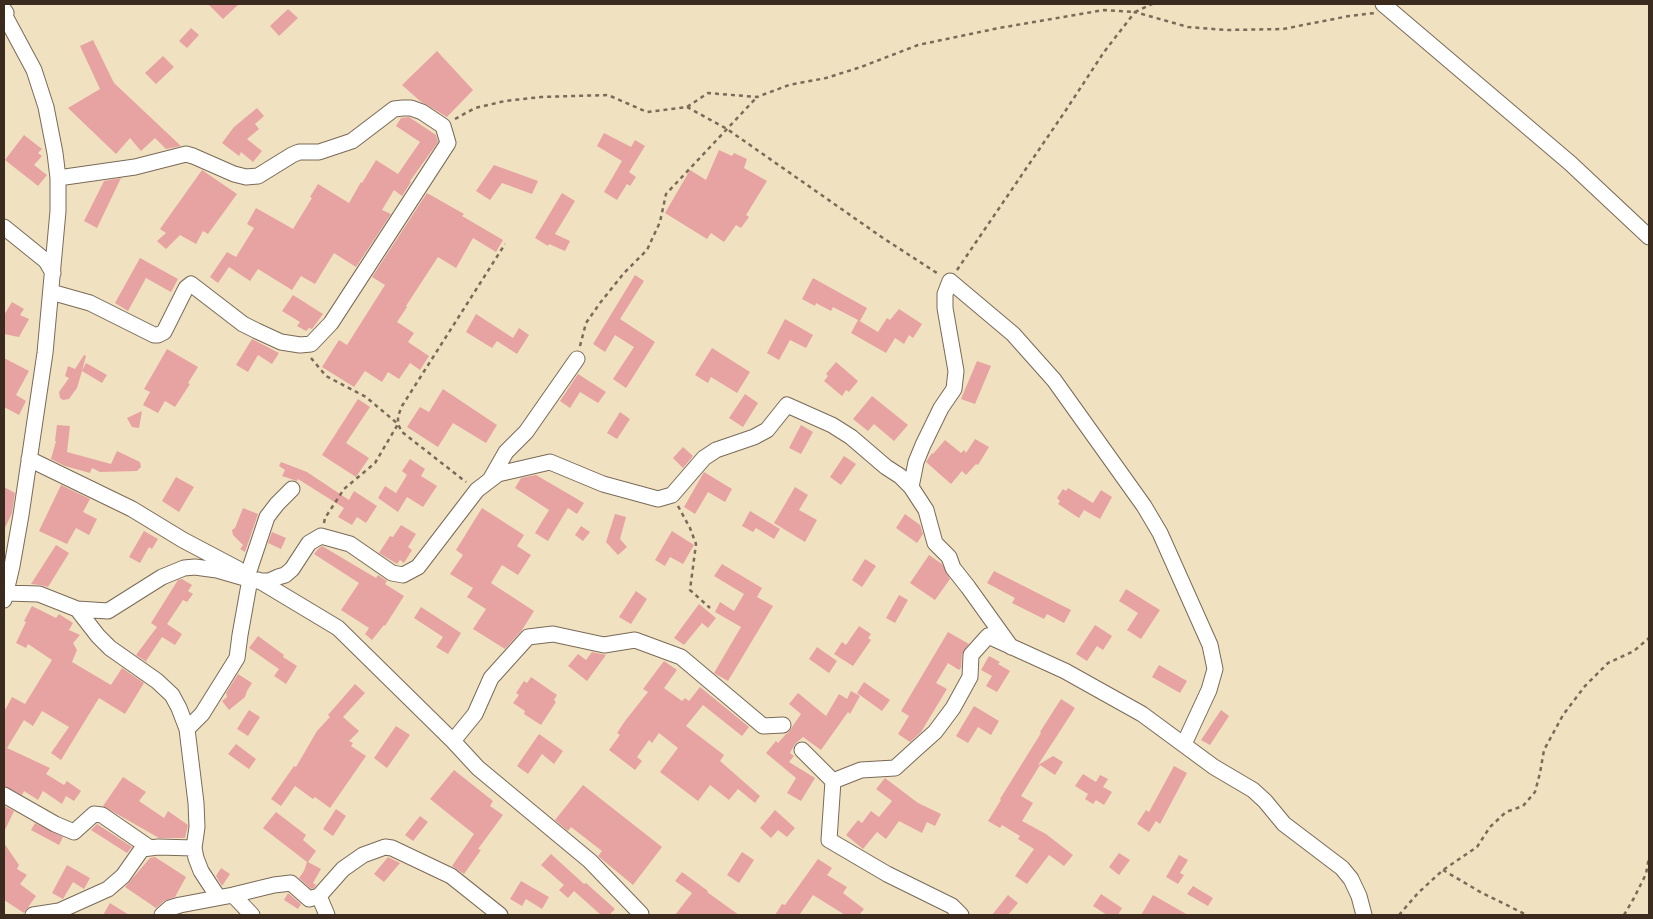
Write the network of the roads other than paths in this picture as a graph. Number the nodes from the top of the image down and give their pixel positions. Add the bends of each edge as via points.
1 (1387, 7) edge
2 (9, 9) edge
3 (58, 178) junction
4 (4, 227) edge
5 (1649, 238) edge
6 (53, 273) junction
7 (51, 292) junction
8 (577, 359) road end
9 (30, 459) junction
10 (490, 480) junction
11 (911, 487) junction
12 (292, 489) dead end
13 (253, 578) junction
14 (5, 596) edge
15 (77, 609) junction
16 (1011, 646) junction
17 (783, 725) dead end
18 (187, 729) junction
19 (453, 741) junction
20 (1184, 744) junction
21 (802, 750) dead end
22 (833, 781) junction
23 (4, 795) edge
24 (150, 848) junction
25 (194, 848) junction
26 (233, 895) junction
27 (319, 896) junction
28 (218, 897) junction
29 (490, 913) edge
30 (33, 915) edge
31 (162, 915) edge
32 (252, 915) edge
33 (327, 915) edge
34 (641, 915) edge
35 (961, 915) edge
36 (1364, 915) edge

1 - 5 street via 1570,163
2 - 3 street via 5,16 40,84 51,128
3 - 6 street
3 - 7 street via 186,154 234,174 258,176 299,152 319,152 352,141 394,109 410,108 422,112 443,126 448,144 331,323 311,344 281,342 242,324 191,284 164,332 158,335 90,303
4 - 6 street via 46,261
6 - 7 street
7 - 9 street
8 - 10 street via 526,432 506,452
9 - 13 street via 132,509
9 - 14 street
10 - 11 street via 498,474 550,462 603,484 658,499 672,496 704,458 767,430 787,405 851,437
10 - 13 street via 477,490 418,567 403,575 392,573 350,544 321,536 309,543 285,575 269,580
11 - 16 street via 926,510 935,543 949,557 953,568
11 - 20 street via 923,445 954,389 956,370 945,308 945,294 950,281 1013,334 1054,380 1160,533 1210,645 1215,669
12 - 13 street via 267,517
13 - 15 street via 206,568 184,568 162,577 108,611
13 - 18 street via 237,658 202,714
13 - 19 street via 338,628
14 - 15 street via 39,594
15 - 18 street via 110,648 172,695
16 - 20 street via 1065,671 1142,714
16 - 22 street via 988,636 971,655 970,677 953,708 935,732 894,768 861,770
17 - 19 street via 763,726 681,657 635,640 604,644 553,634 528,637 491,678 475,714
18 - 25 street via 196,803
19 - 34 street via 478,768 590,861
20 - 36 street via 1253,790 1284,824 1342,868 1359,896
21 - 22 street
22 - 35 street via 829,840 887,874 952,906
23 - 24 street via 74,832 94,814 102,815
24 - 25 street
24 - 30 street via 142,849 123,876 108,889 59,911
25 - 28 street via 201,871
26 - 27 street via 291,884 309,898
26 - 28 street
26 - 32 street
27 - 29 street via 343,869 363,855 386,847 451,876
27 - 33 street
28 - 31 street via 180,904

